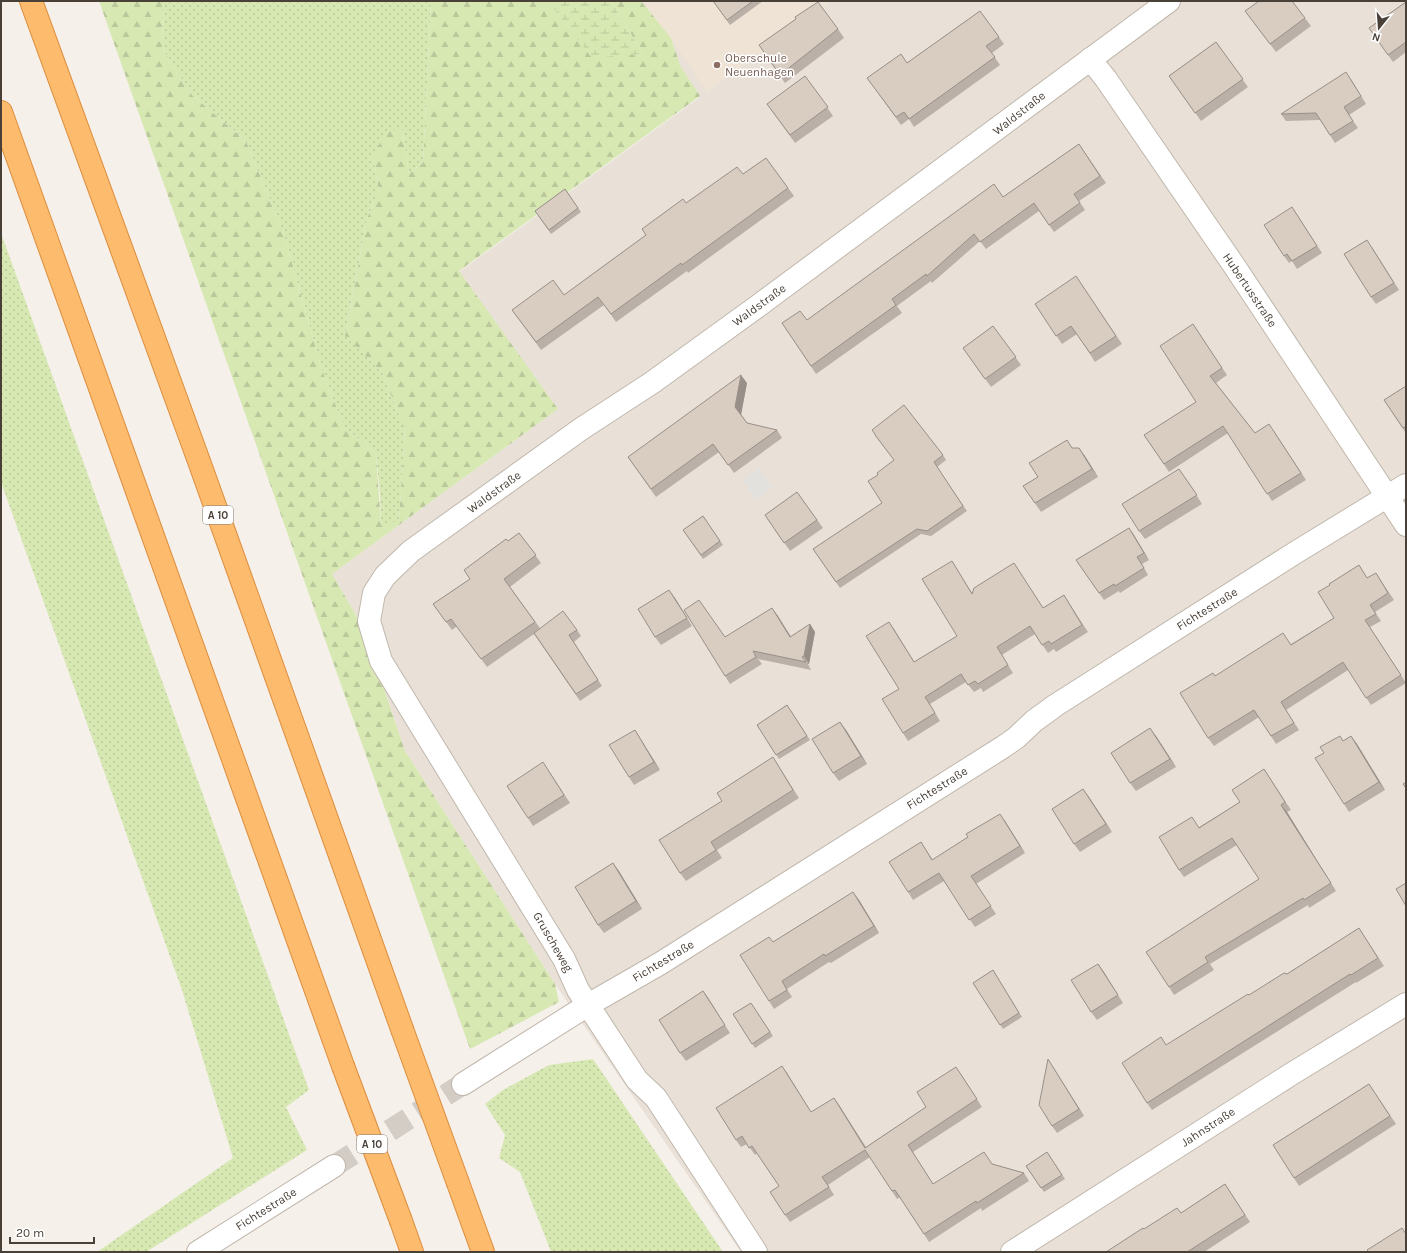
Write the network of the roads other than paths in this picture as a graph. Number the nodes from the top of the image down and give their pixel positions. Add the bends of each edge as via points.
1 (31, 1) edge
2 (1169, 1) edge
3 (1090, 59) junction
4 (1, 112) edge
5 (1406, 484) edge
6 (1387, 496) junction
7 (1406, 525) edge
8 (369, 621) joint
9 (1406, 1004) edge
10 (588, 1005) junction
11 (463, 1084) tunnel mouth
12 (334, 1166) tunnel mouth
13 (1043, 1244) edge
14 (198, 1252) edge
15 (412, 1252) edge
16 (483, 1252) edge
17 (756, 1252) edge
18 (1012, 1252) edge

1 - 16 highway, A 10, bridge
2 - 3 street, Waldstraße
3 - 6 street, Hubertusstraße via 1226,254
3 - 8 street, Waldstraße via 758,306 411,551 385,576 374,593
4 - 15 highway, A 10, bridge
5 - 6 street, Fichtestraße
6 - 7 street, Hubertusstraße
6 - 10 street, Fichtestraße via 1056,705 1003,747 661,963
8 - 10 street, Gruscheweg via 381,661 564,958 578,990
9 - 13 street, Jahnstraße via 1287,1077
10 - 11 street, Fichtestraße
10 - 17 street, Gruscheweg via 637,1080 656,1098
12 - 14 street, Fichtestraße
13 - 18 street, Jahnstraße

